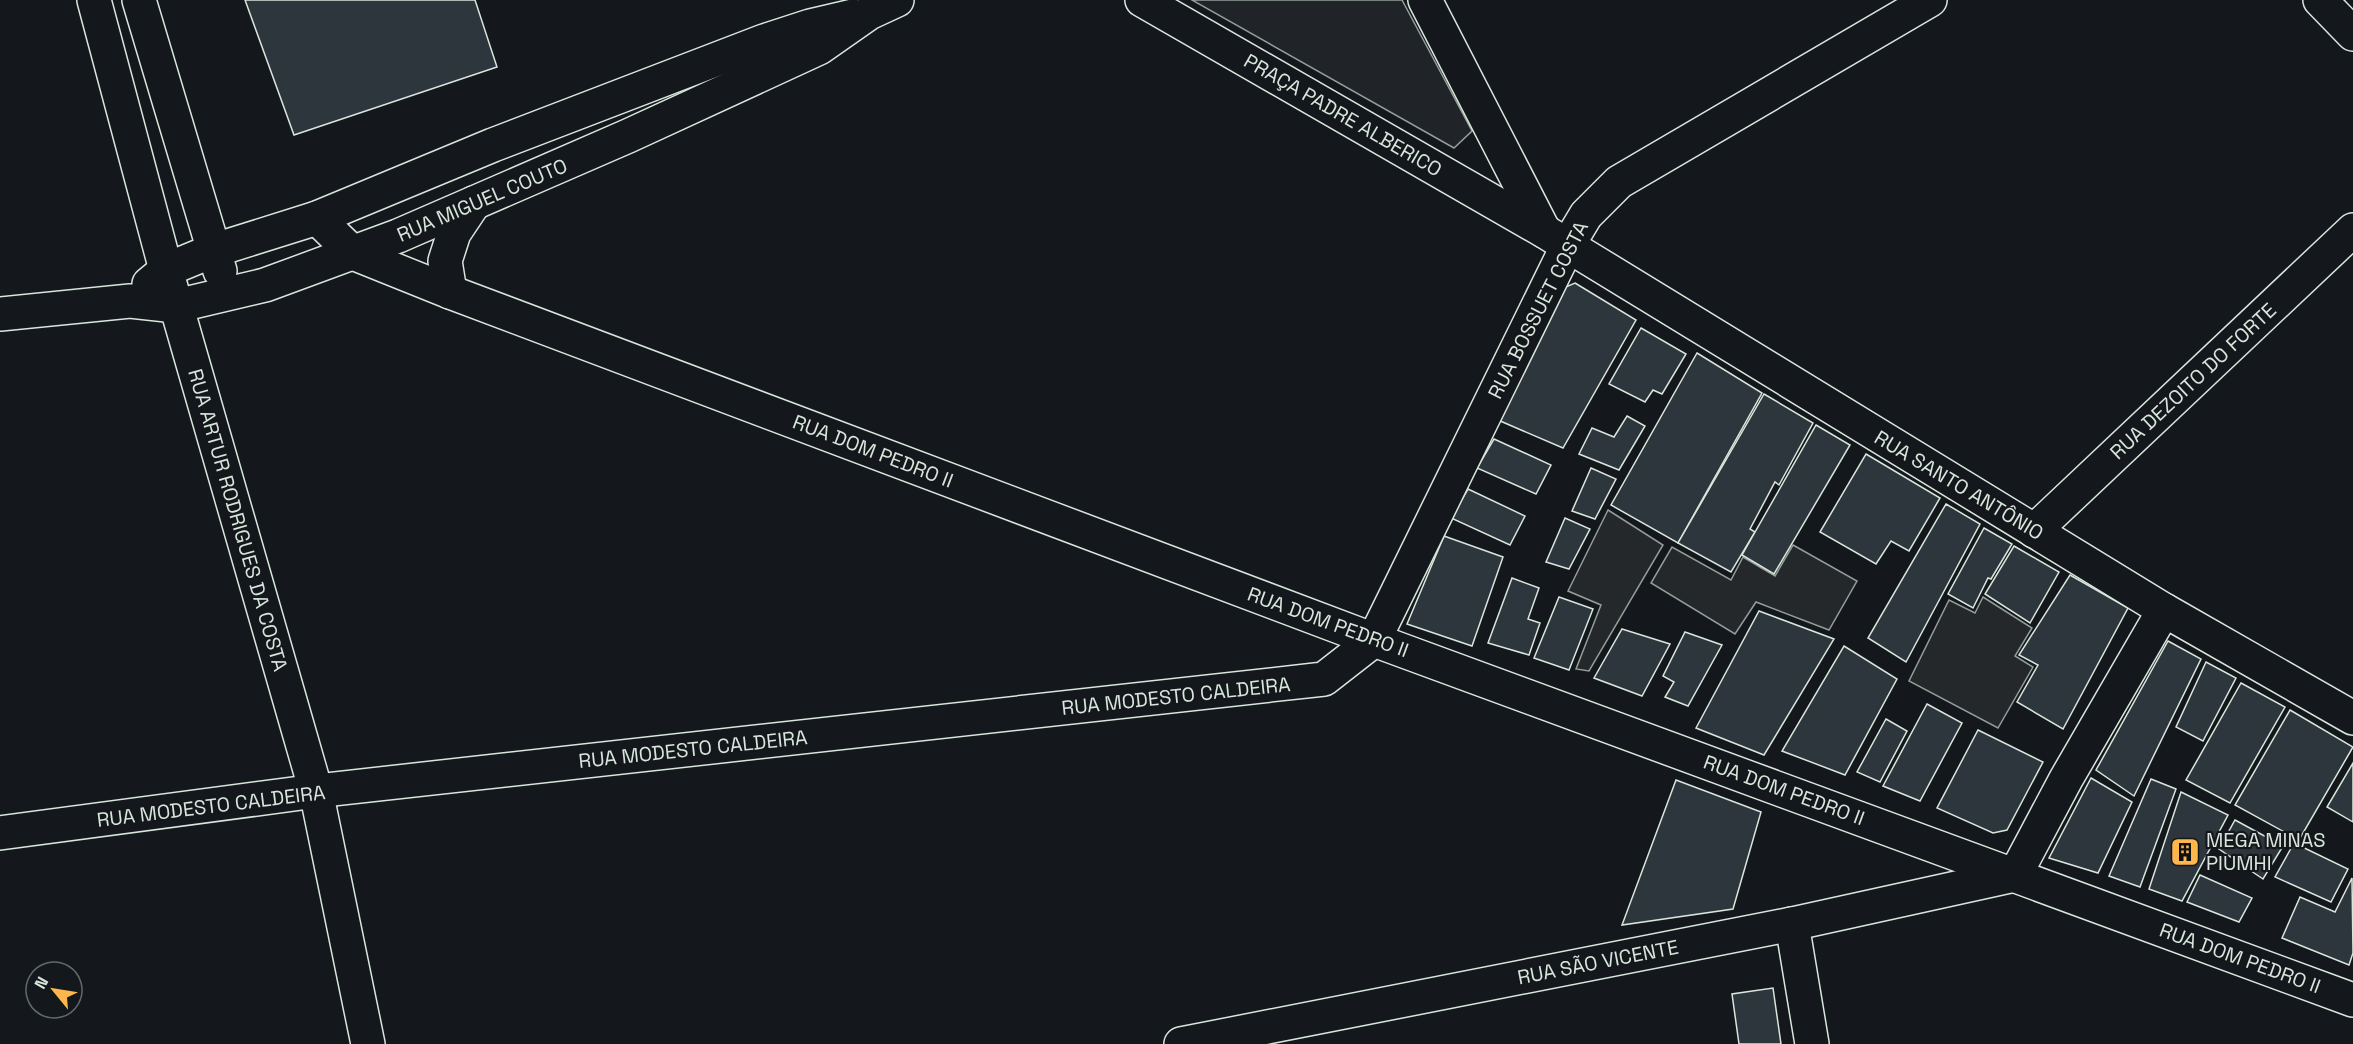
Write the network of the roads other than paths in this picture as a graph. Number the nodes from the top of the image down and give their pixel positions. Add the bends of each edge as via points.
1 (94, 0) edge
2 (139, 0) edge
3 (1142, 0) edge
4 (1425, 0) edge
5 (1930, 0) edge
6 (2320, 0) edge
7 (883, 6) edge
8 (810, 24) edge
9 (2353, 34) edge
10 (433, 169) junction
11 (461, 209) junction
12 (317, 218) junction
13 (2353, 230) edge
14 (1556, 238) junction
15 (212, 251) junction
16 (353, 253) junction
17 (166, 270) junction
18 (450, 292) junction
19 (228, 294) junction
20 (130, 301) junction
21 (176, 306) junction
22 (0, 314) edge
23 (2034, 531) junction
24 (2164, 610) junction
25 (1374, 640) junction
26 (2353, 718) edge
27 (316, 791) junction
28 (0, 833) edge
29 (1916, 839) junction
30 (2015, 875) junction
31 (1905, 899) junction
32 (1792, 924) junction
33 (2353, 1000) edge
34 (368, 1044) edge
35 (1180, 1044) edge
36 (1812, 1044) edge

1 - 17 street, RUA ARTUR RODRIGUES DA COSTA
2 - 15 street
3 - 14 street, PRAÇA PADRE ALBERICO
4 - 14 street
5 - 14 street, RUA BOSSUET COSTA via 1619,182
6 - 9 street
7 - 8 street
8 - 10 street
8 - 11 street, RUA MIGUEL COUTO via 628,136
10 - 11 street via 427,195 437,209
10 - 12 street
11 - 16 street, RUA MIGUEL COUTO
11 - 18 street via 445,261
12 - 15 street
12 - 16 street, RUA DOM PEDRO II
13 - 23 street, RUA DEZOITO DO FORTE
14 - 23 street, RUA SANTO ANTÔNIO
14 - 25 street, RUA BOSSUET COSTA
15 - 17 street
15 - 19 street
15 - 21 street
16 - 18 street, RUA DOM PEDRO II
16 - 19 street, RUA MIGUEL COUTO
17 - 20 street
17 - 21 street, RUA ARTUR RODRIGUES DA COSTA
18 - 25 street, RUA DOM PEDRO II
19 - 21 street, RUA MIGUEL COUTO
20 - 21 street, RUA MIGUEL COUTO
20 - 22 street, RUA MIGUEL COUTO
21 - 27 street, RUA ARTUR RODRIGUES DA COSTA
23 - 24 street, RUA SANTO ANTÔNIO
24 - 26 street, RUA SANTO ANTÔNIO
24 - 30 street
25 - 27 street, RUA MODESTO CALDEIRA via 1324,679
25 - 29 street, RUA DOM PEDRO II
27 - 28 street, RUA MODESTO CALDEIRA
27 - 34 street, RUA ARTUR RODRIGUES DA COSTA
29 - 30 street, RUA DOM PEDRO II
29 - 31 street via 1926,855 1928,869
30 - 31 street, RUA SÃO VICENTE
30 - 33 street, RUA DOM PEDRO II
31 - 32 street, RUA SÃO VICENTE
32 - 35 street, RUA SÃO VICENTE
32 - 36 street

